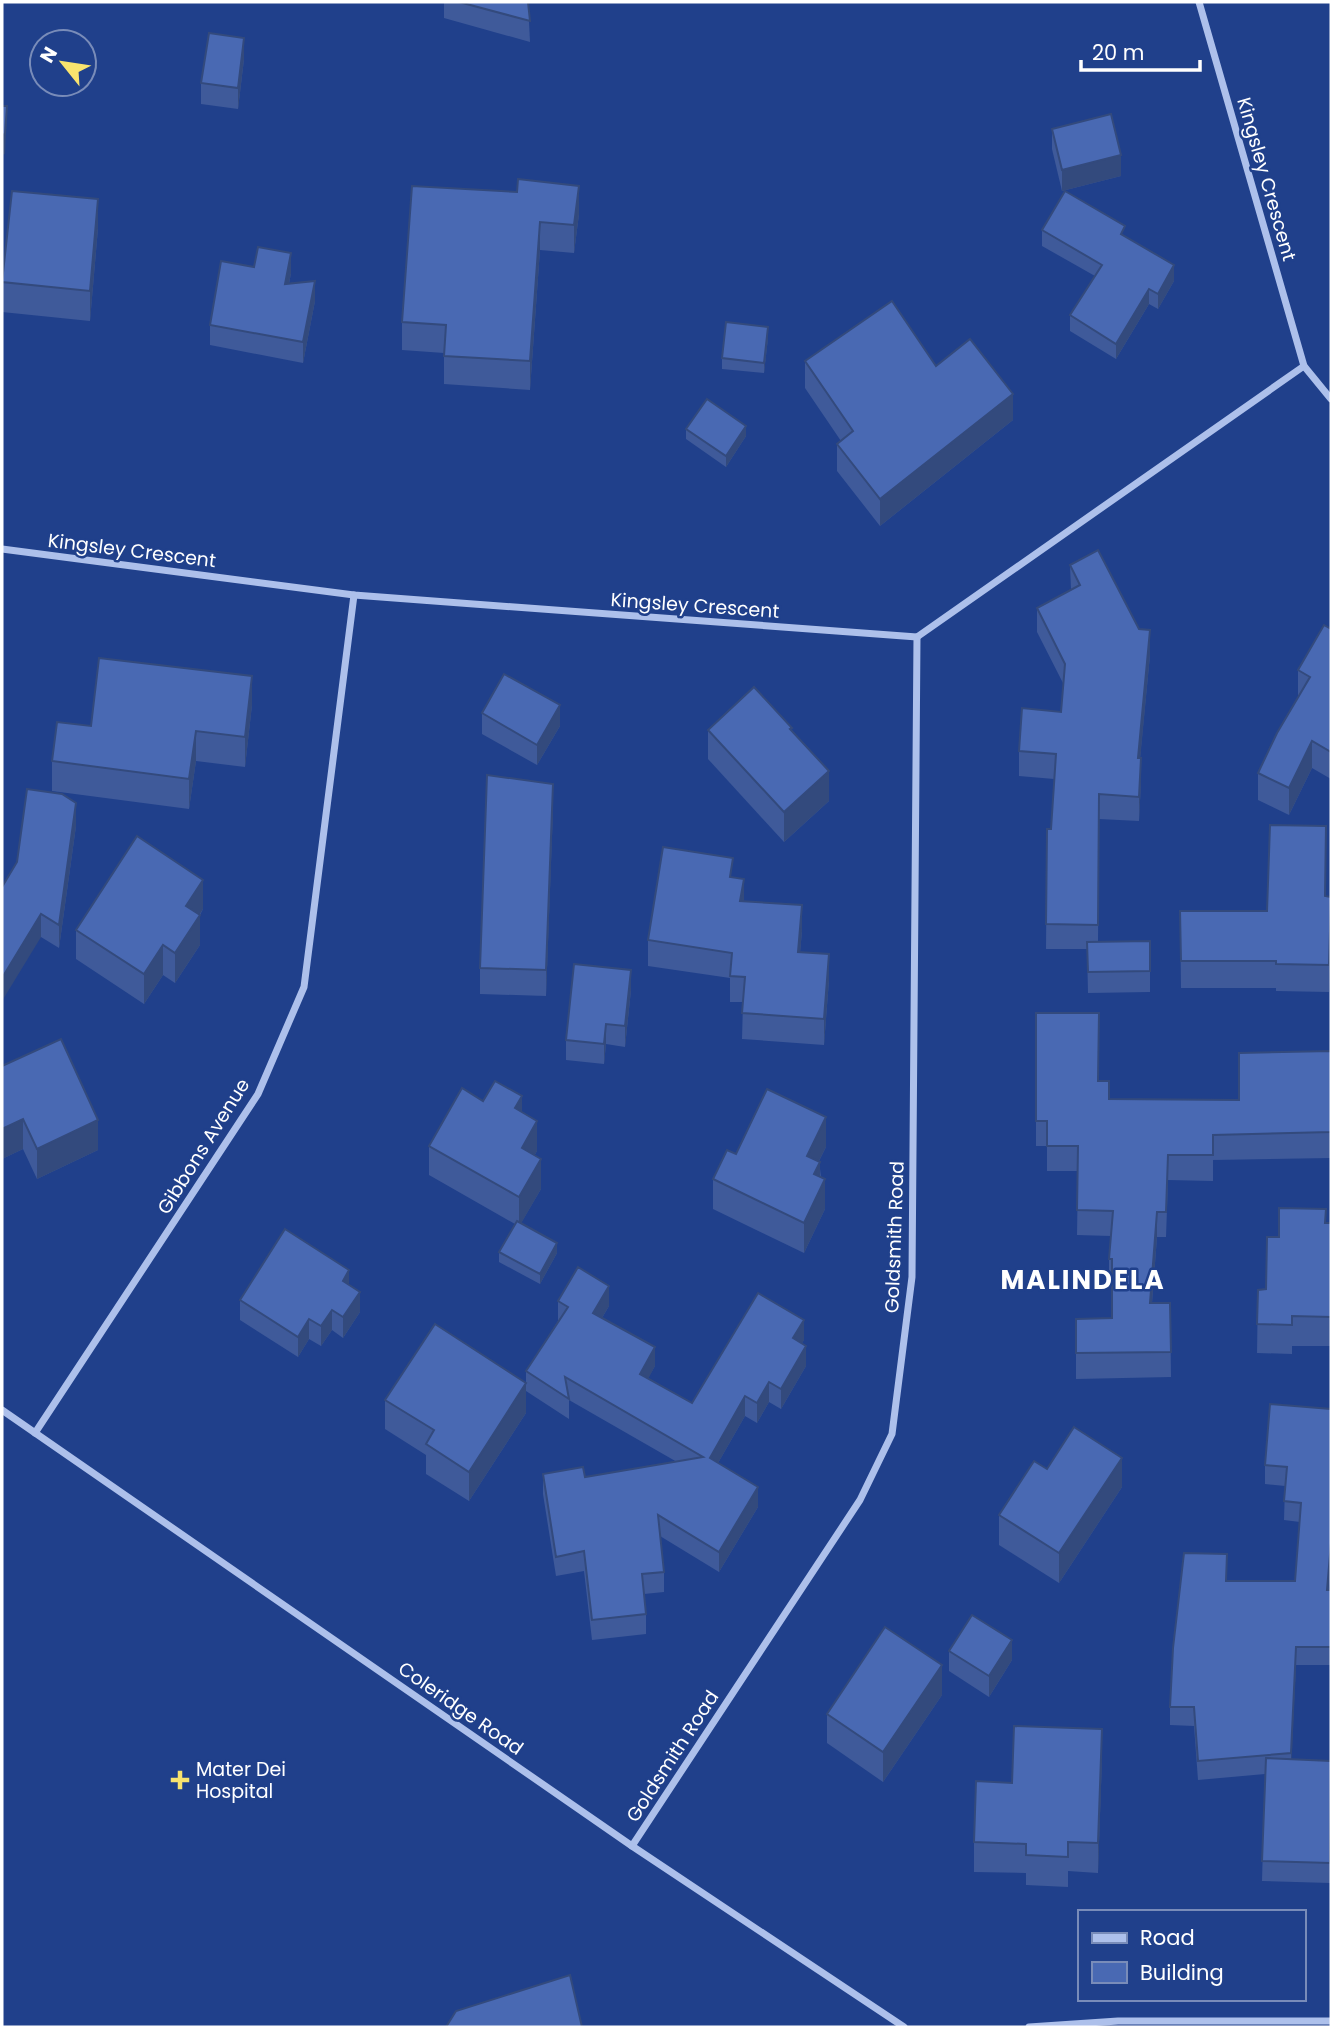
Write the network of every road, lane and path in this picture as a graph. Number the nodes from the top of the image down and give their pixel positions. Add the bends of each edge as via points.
1 (1199, 2) edge
2 (1304, 366) junction
3 (1331, 399) edge
4 (2, 549) edge
5 (354, 595) junction
6 (917, 638) junction
7 (2, 1410) edge
8 (35, 1433) junction
9 (632, 1846) junction
10 (1331, 2021) edge
11 (1118, 2024) edge
12 (905, 2027) edge
13 (1030, 2027) edge

1 - 2 street, Kingsley Crescent
2 - 3 street, Kingsley Crescent
2 - 6 street
4 - 5 street, Kingsley Crescent
5 - 6 street, Kingsley Crescent
5 - 8 street, Gibbons Avenue via 304,987 258,1094
6 - 9 street, Goldsmith Road via 912,1277 892,1434 860,1500
7 - 8 street, Coleridge Road
8 - 9 street, Coleridge Road
9 - 12 street, Coleridge Road
10 - 11 street
11 - 13 street

